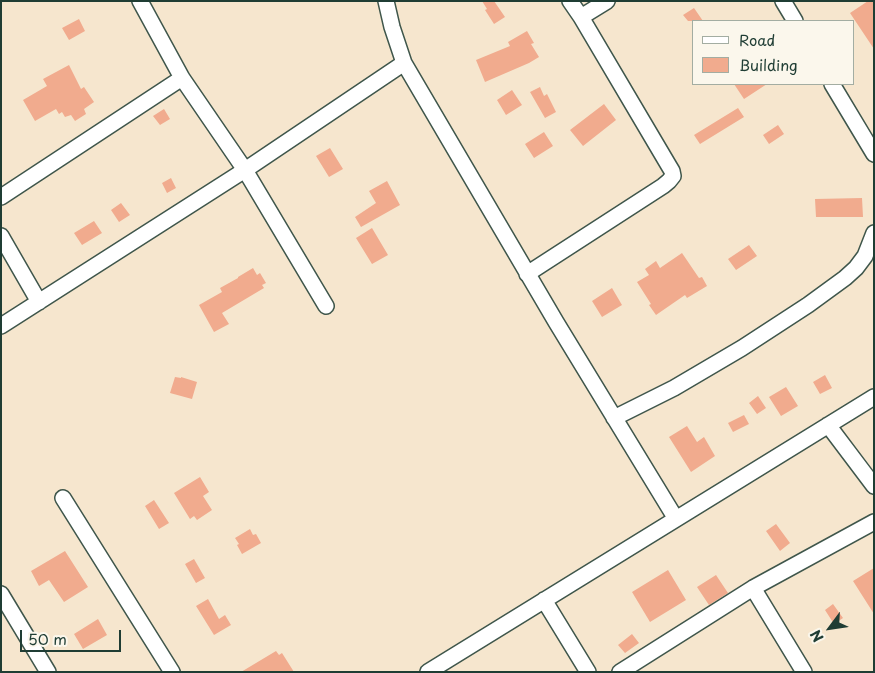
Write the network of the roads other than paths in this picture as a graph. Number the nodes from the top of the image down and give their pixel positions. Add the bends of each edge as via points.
1 (140, 1) edge
2 (570, 1) edge
3 (607, 1) edge
4 (783, 1) edge
5 (391, 3) edge
6 (581, 17) junction
7 (794, 20) edge
8 (404, 63) junction
9 (182, 78) junction
10 (833, 85) edge
11 (874, 154) edge
12 (245, 170) junction
13 (1, 197) edge
14 (874, 233) edge
15 (1, 236) edge
16 (527, 274) junction
17 (39, 302) junction
18 (326, 306) dead end
19 (1, 326) edge
20 (874, 397) edge
21 (614, 418) junction
22 (828, 425) junction
23 (874, 486) edge
24 (63, 498) dead end
25 (676, 519) junction
26 (874, 522) edge
27 (752, 588) junction
28 (1, 594) edge
29 (544, 600) junction
30 (48, 672) edge
31 (172, 672) edge
32 (428, 672) edge
33 (588, 672) edge
34 (620, 672) edge
35 (804, 672) edge

1 - 9 street
2 - 6 street
3 - 6 street
4 - 7 street
5 - 8 street via 397,44
6 - 16 street via 673,176 664,186
8 - 12 street
8 - 16 street
9 - 12 street
9 - 13 street
10 - 11 street
12 - 17 street
12 - 18 street
14 - 21 street via 865,256 856,268 808,305 674,388
15 - 17 street
16 - 21 street
17 - 19 street
20 - 22 street
21 - 25 street
22 - 23 street
22 - 25 street
24 - 31 street
25 - 29 street
26 - 27 street
27 - 34 street
27 - 35 street
28 - 30 street
29 - 32 street
29 - 33 street

